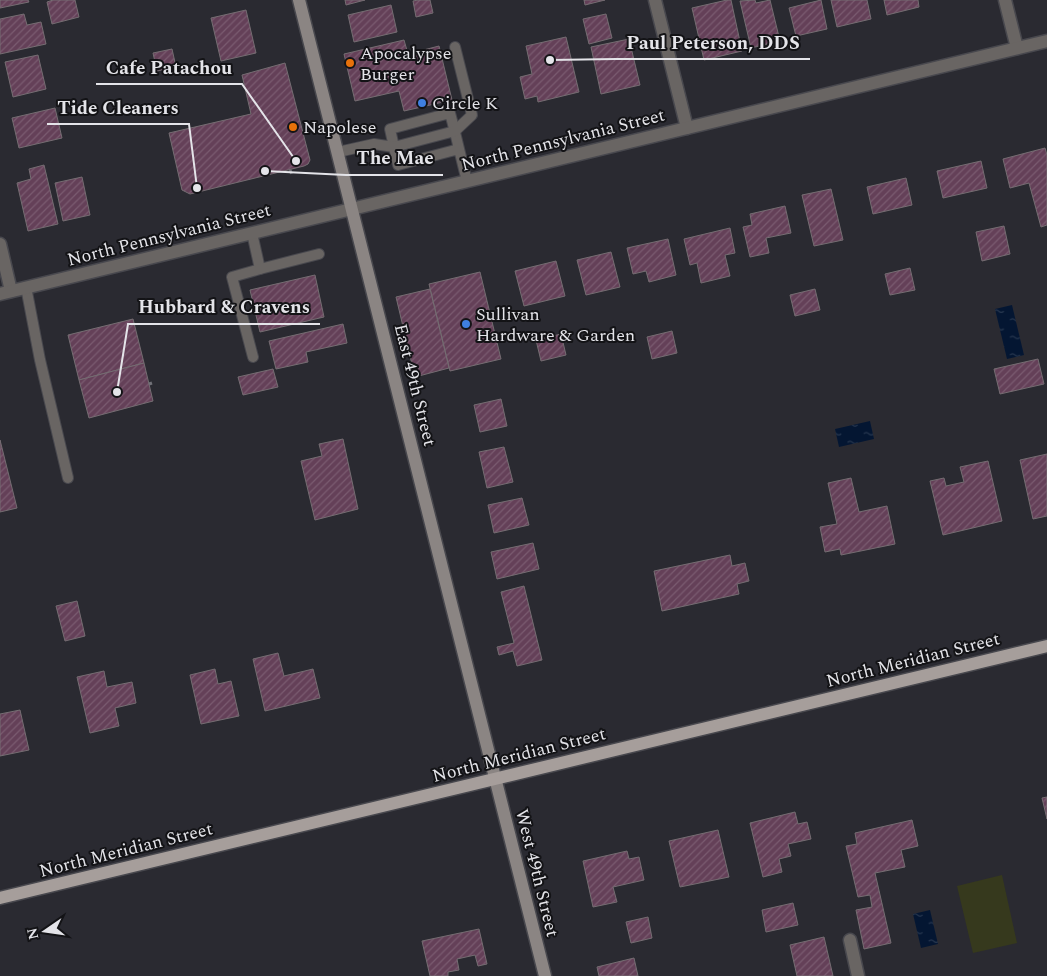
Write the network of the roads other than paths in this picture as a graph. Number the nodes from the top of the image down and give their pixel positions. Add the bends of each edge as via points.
1 (299, 0) edge
2 (656, 0) edge
3 (1005, 0) edge
4 (1047, 41) edge
5 (455, 47) dead end
6 (1017, 48) junction
7 (687, 128) junction
8 (455, 131) junction
9 (394, 147) junction
10 (459, 149) junction
11 (338, 152) junction
12 (467, 181) junction
13 (352, 208) junction
14 (252, 233) junction
15 (0, 244) edge
16 (319, 254) dead end
17 (260, 269) junction
18 (26, 287) junction
19 (6, 292) edge
20 (253, 357) dead end
21 (68, 478) dead end
22 (1047, 646) edge
23 (496, 779) junction
24 (0, 898) edge
25 (850, 940) dead end
26 (545, 976) edge
27 (858, 976) edge

1 - 11 street, East 49th Street
2 - 7 street
3 - 6 street
4 - 6 street, North Pennsylvania Street
5 - 8 lane via 472,115
6 - 7 street, North Pennsylvania Street
7 - 12 street, North Pennsylvania Street
8 - 9 lane
8 - 9 lane via 450,113 390,129
8 - 10 lane
9 - 10 lane via 398,165
9 - 11 lane via 374,144
10 - 12 lane
11 - 13 street, East 49th Street
12 - 13 street, North Pennsylvania Street
13 - 14 street, North Pennsylvania Street
13 - 23 street, East 49th Street
14 - 17 lane
14 - 18 street, North Pennsylvania Street
15 - 19 street
16 - 17 lane
17 - 20 lane via 232,277
18 - 19 street, North Pennsylvania Street
18 - 21 lane
22 - 23 main road, North Meridian Street
23 - 24 main road, North Meridian Street
23 - 26 street, West 49th Street
25 - 27 street

